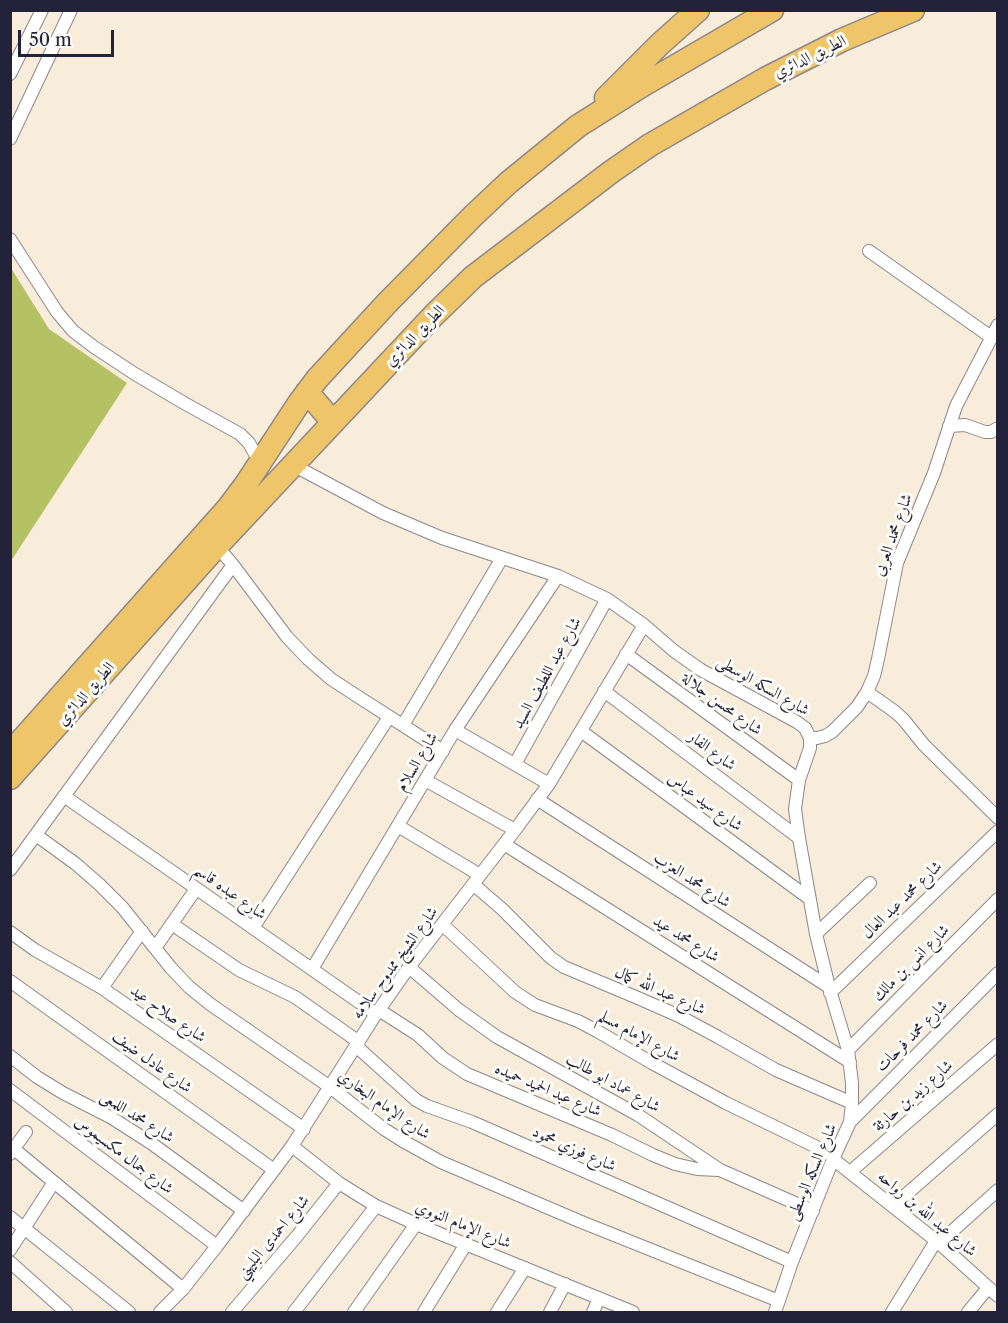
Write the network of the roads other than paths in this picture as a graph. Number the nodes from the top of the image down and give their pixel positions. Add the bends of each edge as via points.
1 (42, 10) edge
2 (71, 10) edge
3 (698, 10) edge
4 (772, 10) edge
5 (913, 10) edge
6 (10, 74) edge
7 (578, 126) junction
8 (12, 133) edge
9 (10, 239) edge
10 (869, 251) dead end
11 (994, 331) edge
12 (307, 392) junction
13 (333, 422) junction
14 (949, 426) junction
15 (998, 428) edge
16 (260, 463) junction
17 (293, 465) junction
18 (217, 546) junction
19 (502, 558) junction
20 (233, 565) junction
21 (558, 576) junction
22 (163, 595) junction
23 (607, 599) junction
24 (644, 625) junction
25 (626, 654) junction
26 (604, 691) junction
27 (867, 692) junction
28 (389, 717) junction
29 (403, 725) junction
30 (455, 730) junction
31 (581, 730) junction
32 (810, 738) junction
33 (443, 751) junction
34 (10, 753) edge
35 (515, 764) junction
36 (10, 778) edge
37 (425, 780) junction
38 (799, 780) junction
39 (549, 783) junction
40 (64, 796) junction
41 (537, 800) junction
42 (998, 818) edge
43 (398, 826) junction
44 (515, 830) junction
45 (998, 831) edge
46 (36, 835) junction
47 (799, 838) junction
48 (504, 844) junction
49 (10, 870) edge
50 (476, 879) junction
51 (870, 882) dead end
52 (196, 889) junction
53 (810, 899) junction
54 (998, 899) edge
55 (172, 924) junction
56 (442, 924) junction
57 (253, 928) junction
58 (142, 931) junction
59 (10, 932) edge
60 (816, 934) junction
61 (155, 948) junction
62 (409, 967) junction
63 (312, 969) junction
64 (998, 973) edge
65 (10, 981) edge
66 (102, 988) junction
67 (829, 990) junction
68 (378, 1012) junction
69 (357, 1044) junction
70 (998, 1044) edge
71 (10, 1056) edge
72 (848, 1056) junction
73 (330, 1087) junction
74 (10, 1090) edge
75 (852, 1103) junction
76 (998, 1114) edge
77 (850, 1122) junction
78 (304, 1129) junction
79 (26, 1132) dead end
80 (13, 1146) edge
81 (292, 1146) junction
82 (834, 1158) junction
83 (274, 1170) junction
84 (720, 1170) junction
85 (850, 1172) junction
86 (54, 1182) junction
87 (339, 1183) junction
88 (998, 1190) edge
89 (376, 1206) junction
90 (893, 1206) junction
91 (813, 1210) junction
92 (244, 1211) junction
93 (10, 1217) edge
94 (416, 1224) junction
95 (25, 1229) junction
96 (938, 1242) junction
97 (466, 1244) junction
98 (217, 1246) junction
99 (10, 1250) edge
100 (10, 1262) edge
101 (792, 1262) junction
102 (525, 1268) junction
103 (565, 1284) junction
104 (183, 1288) junction
105 (995, 1293) edge
106 (599, 1298) junction
107 (777, 1306) edge
108 (66, 1312) edge
109 (129, 1312) edge
110 (160, 1312) edge
111 (232, 1312) edge
112 (294, 1312) edge
113 (354, 1312) edge
114 (424, 1312) edge
115 (497, 1312) edge
116 (550, 1312) edge
117 (592, 1312) edge
118 (633, 1312) edge
119 (892, 1312) edge
120 (968, 1312) edge

1 - 6 street
2 - 8 street
3 - 7 highway
4 - 7 highway, الطريق الدائري
5 - 13 highway, الطريق الدائري via 765,79 611,172 473,277
7 - 12 highway, الطريق الدائري via 473,216
9 - 16 street via 73,331 135,374 240,434
10 - 11 street
11 - 14 street, شارع محمد العربى
12 - 13 highway
12 - 16 highway, الطريق الدائري
13 - 17 highway, الطريق الدائري
14 - 15 street via 965,425 986,432
14 - 27 street, شارع محمد العربى via 897,563 878,659
16 - 22 highway, الطريق الدائري
17 - 18 highway, الطريق الدائري
17 - 19 street, شارع السكه الوسطى via 383,513
18 - 20 street
18 - 22 highway, الطريق الدائري
19 - 21 street, شارع السكه الوسطى
19 - 29 street
20 - 28 street via 286,637 308,659
20 - 40 street
21 - 23 street, شارع السكه الوسطى
21 - 30 street, شارع السلام
22 - 34 highway, الطريق الدائري
22 - 36 highway, الطريق الدائري
23 - 24 street, شارع السكه الوسطى
23 - 35 street, شارع عبد اللطيف السيد
24 - 25 street, شارع الشيخ ممدوح سلامه
24 - 32 street, شارع السكه الوسطى via 701,670 797,722
25 - 26 street, شارع الشيخ ممدوح سلامه
25 - 38 street, شارع محسن جلالة
26 - 31 street, شارع الشيخ ممدوح سلامه
26 - 47 street, شارع الفار
27 - 32 street, شارع محمد العربى via 832,732
27 - 42 street via 903,718 924,745
28 - 29 street
28 - 57 street
29 - 33 street
30 - 33 street, شارع السلام
30 - 35 street
31 - 39 street, شارع الشيخ ممدوح سلامه
31 - 53 street, شارع سيد عباس
32 - 38 street, شارع السكه الوسطى
33 - 37 street, شارع السلام
35 - 39 street
37 - 43 street, شارع السلام
37 - 44 street
38 - 47 street, شارع السكه الوسطى via 795,809
39 - 41 street, شارع الشيخ ممدوح سلامه
40 - 46 street
40 - 52 street, شارع عبده قاسم
41 - 44 street, شارع الشيخ ممدوح سلامه
41 - 67 street, شارع محمد العزب
43 - 50 street, شارع عبد الله كمال
43 - 63 street, شارع السلام
44 - 48 street, شارع الشيخ ممدوح سلامه
45 - 67 street, شارع محمد عبد العال
46 - 49 street
46 - 58 street, شارع الإمام البخاري via 100,885
47 - 53 street, شارع السكه الوسطى
48 - 50 street, شارع الشيخ ممدوح سلامه
48 - 72 street, شارع محمد عيد
50 - 56 street, شارع الشيخ ممدوح سلامه
50 - 75 street, شارع عبد الله كمال via 564,967 679,1016 776,1070
51 - 60 street
52 - 55 street
52 - 57 street, شارع عبده قاسم
53 - 60 street, شارع السكه الوسطى
54 - 72 street, شارع انس بن مالك
55 - 61 street
55 - 69 street, شارع فوزي محمود via 239,970 295,997
56 - 62 street, شارع الشيخ ممدوح سلامه
56 - 82 street, شارع الإمام مسلم via 515,992 536,1005 578,1021
57 - 63 street, شارع عبده قاسم
58 - 61 street, شارع الإمام البخاري
58 - 66 street
59 - 66 street, شارع صلاح عيد
60 - 67 street, شارع السكه الوسطى
61 - 73 street, شارع الإمام البخاري via 189,987 210,1004
62 - 68 street, شارع الشيخ ممدوح سلامه
62 - 84 street, شارع عماد ابو طالب via 497,1037 638,1115
63 - 68 street, شارع عبده قاسم
64 - 77 street, شارع محمد فرحات
65 - 83 street, شارع عادل ضيف
66 - 78 street, شارع صلاح عيد
67 - 72 street, شارع السكه الوسطى
68 - 69 street, شارع الشيخ ممدوح سلامه
68 - 84 street, شارع عبد الحميد حميده via 418,1035 467,1074 675,1164
69 - 73 street, شارع الشيخ ممدوح سلامه
69 - 101 street, شارع فوزي محمود via 427,1106
70 - 85 street, شارع زيد بن حارثة
71 - 92 street, شارع محمد اللمعى via 63,1094 151,1143
72 - 75 street, شارع السكه الوسطى
73 - 78 street, شارع الشيخ ممدوح سلامه
73 - 107 street, شارع الإمام البخاري via 384,1129 431,1157
74 - 98 street, شارع جمال مكسيموس
75 - 77 street, شارع السكه الوسطى
76 - 90 street
77 - 82 street, شارع السكه الوسطى
78 - 81 street, شارع الشيخ ممدوح سلامه
79 - 80 street
80 - 86 street
81 - 83 street, شارع الشيخ ممدوح سلامه
81 - 87 street, شارع الإمام النووي
82 - 85 street, شارع عبد الله بن رواحه
82 - 91 street, شارع السكه الوسطى
83 - 92 street, شارع الشيخ ممدوح سلامه
84 - 91 street, شارع عماد ابو طالب
85 - 90 street, شارع عبد الله بن رواحه
86 - 95 street
86 - 104 street
87 - 89 street, شارع الإمام النووي
87 - 111 street, شارع احمدى البليهني
88 - 96 street
89 - 94 street, شارع الإمام النووي
89 - 112 street
90 - 96 street, شارع عبد الله بن رواحه
91 - 101 street, شارع السكه الوسطى
92 - 98 street, شارع الشيخ ممدوح سلامه
93 - 95 street
94 - 97 street, شارع الإمام النووي
94 - 113 street
95 - 99 street
95 - 109 street
96 - 105 street, شارع عبد الله بن رواحه
96 - 119 street
97 - 102 street, شارع الإمام النووي
97 - 114 street
98 - 104 street, شارع الشيخ ممدوح سلامه
100 - 108 street
101 - 107 street, شارع السكه الوسطى
102 - 103 street, شارع الإمام النووي
102 - 115 street
103 - 106 street, شارع الإمام النووي
103 - 116 street
104 - 110 street, شارع الشيخ ممدوح سلامه
105 - 120 street
106 - 117 street
106 - 118 street, شارع الإمام النووي

